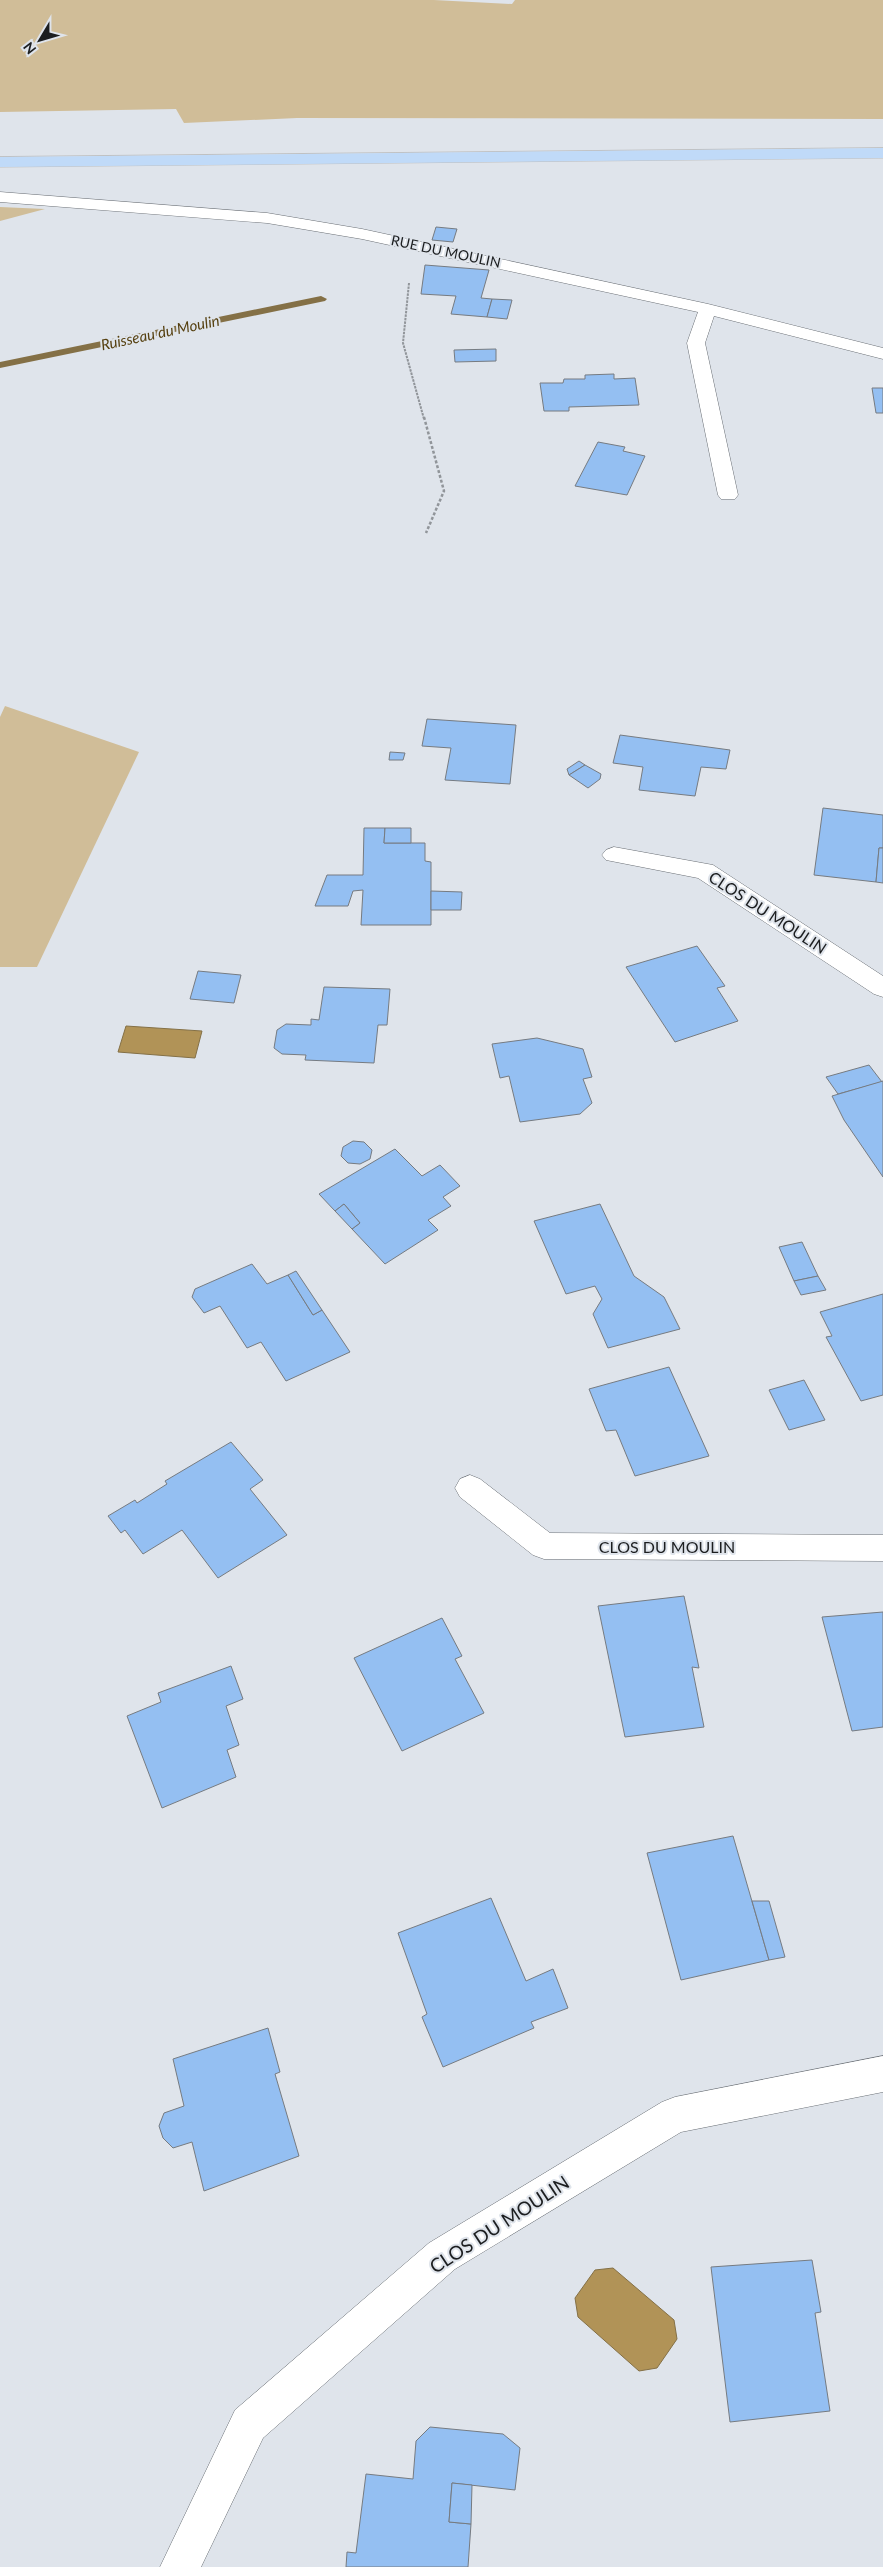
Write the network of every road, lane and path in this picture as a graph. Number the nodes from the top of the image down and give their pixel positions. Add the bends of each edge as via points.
1 (883, 153) edge
2 (0, 162) edge
3 (0, 197) edge
4 (412, 244) junction
5 (708, 309) junction
6 (883, 354) edge
7 (728, 495) dead end
8 (426, 533) dead end
9 (614, 855) dead end
10 (883, 988) edge
11 (470, 1488) dead end
12 (883, 1548) edge
13 (883, 2074) edge
14 (180, 2567) edge

1 - 2 main road
3 - 4 street, RUE DU MOULIN via 267,218
4 - 5 street, RUE DU MOULIN
4 - 8 path via 403,343 444,491
5 - 6 street, RUE DU MOULIN
5 - 7 street via 696,343
9 - 10 street, CLOS DU MOULIN via 705,871
11 - 12 street, CLOS DU MOULIN via 544,1546
13 - 14 street, CLOS DU MOULIN via 675,2115 442,2256 250,2424

